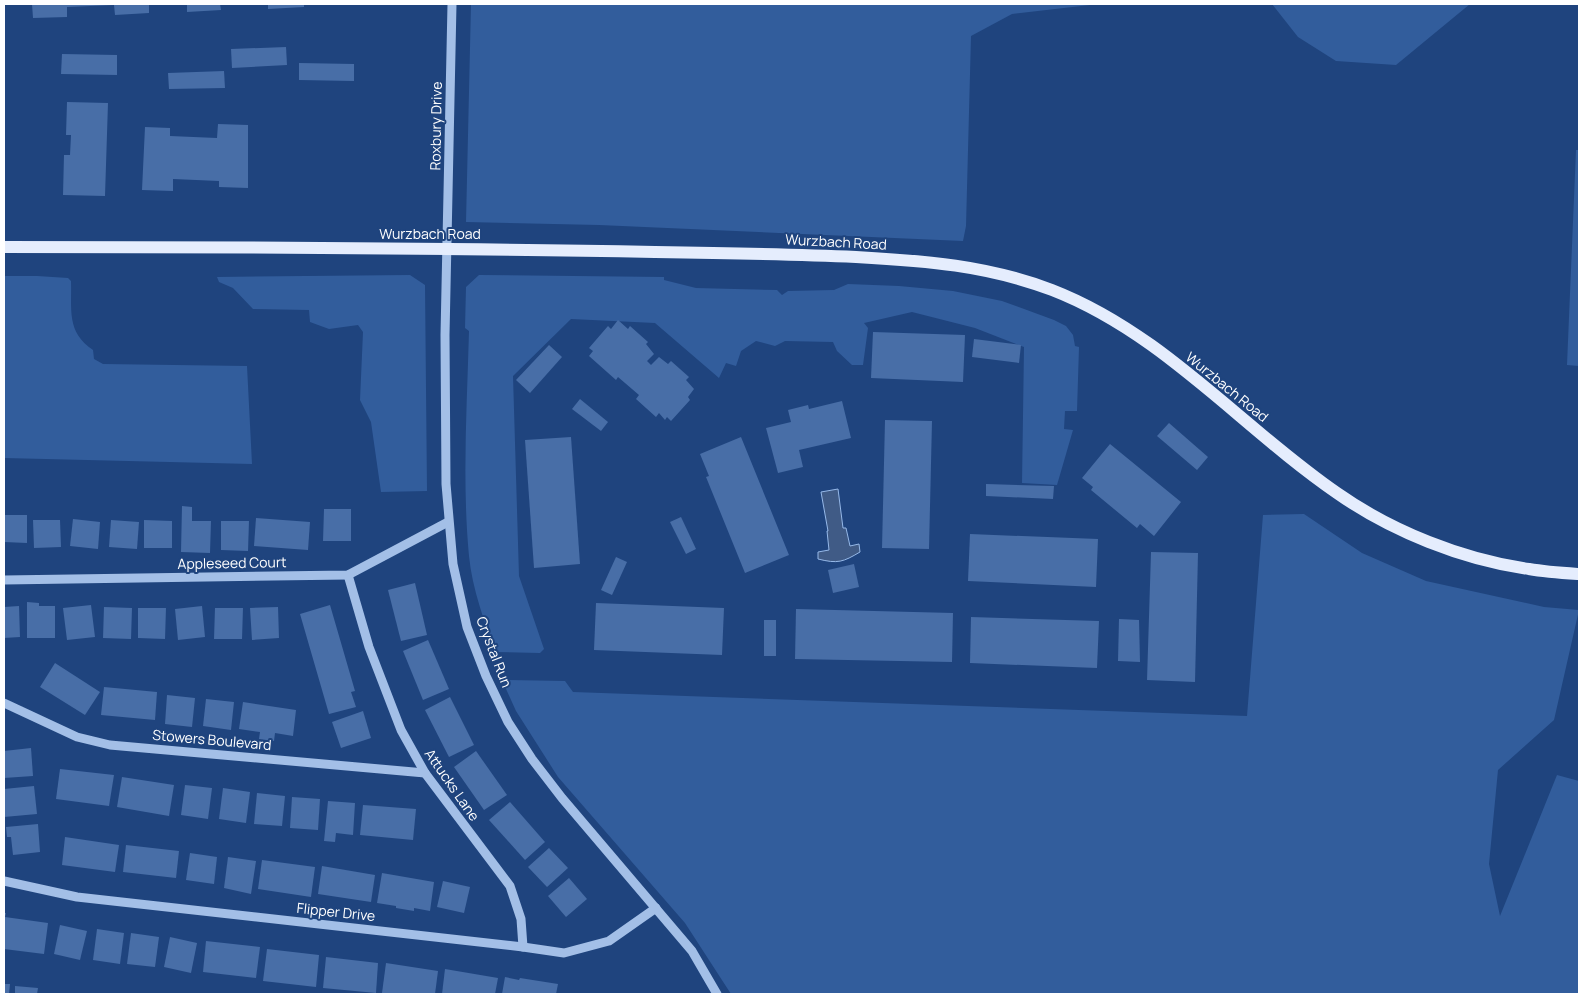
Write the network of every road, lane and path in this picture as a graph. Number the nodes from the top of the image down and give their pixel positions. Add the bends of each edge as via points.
1 (452, 4) edge
2 (4, 247) edge
3 (447, 248) junction
4 (448, 522) junction
5 (1579, 574) edge
6 (348, 575) junction
7 (4, 580) edge
8 (4, 703) edge
9 (425, 773) junction
10 (4, 881) edge
11 (656, 908) junction
12 (523, 947) junction
13 (717, 994) edge

1 - 3 street, Roxbury Drive
2 - 3 main road, Wurzbach Road
3 - 4 street, Crystal Run
3 - 5 main road, Wurzbach Road via 810,255 932,261 1008,275 1053,290 1101,312 1145,340 1298,464 1339,495 1379,518 1420,539 1480,558 1527,569
4 - 6 street, Appleseed Court
4 - 11 street, Crystal Run via 452,564 467,627 508,722 562,798
6 - 7 street, Appleseed Court
6 - 9 street, Attucks Lane via 383,684 401,730
8 - 9 street, Stowers Boulevard via 77,737 110,745
9 - 12 street, Attucks Lane via 510,886 521,919
10 - 12 street, Flipper Drive via 77,897
11 - 12 street, Flipper Drive via 609,941 564,953
11 - 13 street, Crystal Run via 692,951

